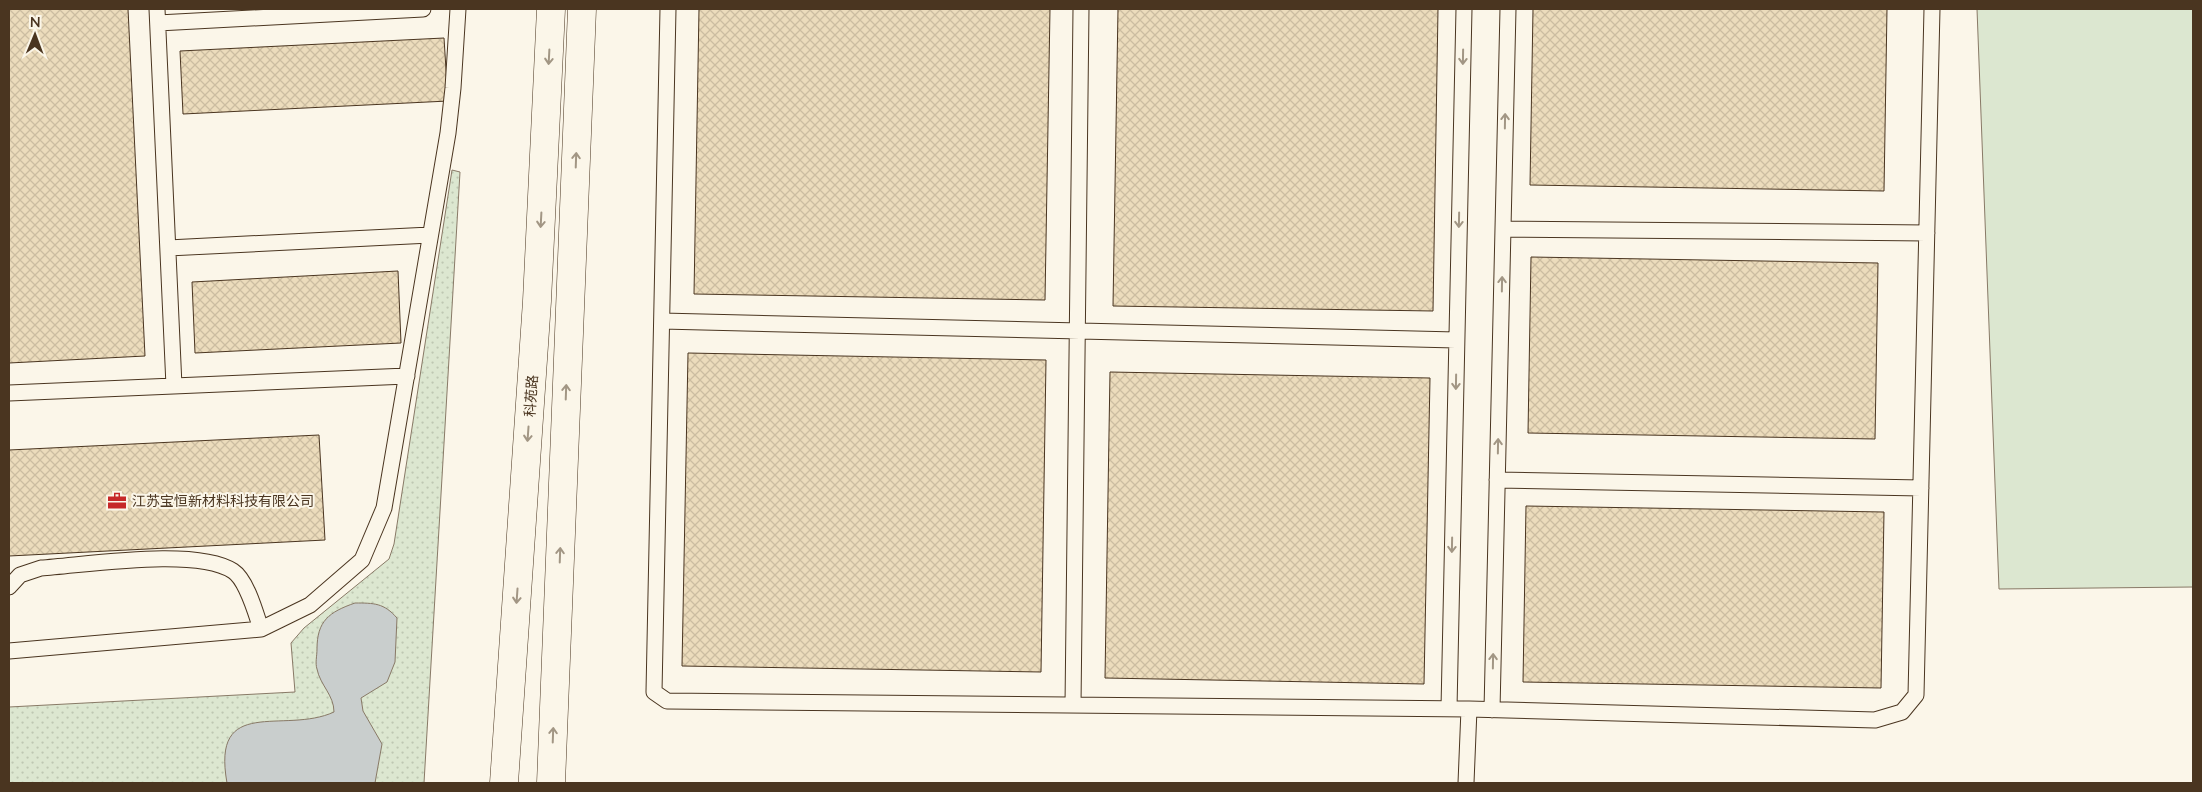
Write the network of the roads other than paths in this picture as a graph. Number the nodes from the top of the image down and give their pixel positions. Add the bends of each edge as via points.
1 (423, 9) edge
2 (458, 9) edge
3 (551, 9) edge
4 (582, 9) edge
5 (668, 9) edge
6 (1081, 9) edge
7 (1464, 9) edge
8 (1508, 9) edge
9 (1932, 9) edge
10 (158, 16) edge
11 (1503, 229) junction
12 (1927, 233) junction
13 (430, 235) junction
14 (168, 248) junction
15 (662, 321) junction
16 (1078, 331) junction
17 (1456, 340) junction
18 (406, 376) junction
19 (174, 386) junction
20 (9, 393) edge
21 (1497, 480) junction
22 (1921, 488) junction
23 (9, 587) edge
24 (261, 629) junction
25 (9, 651) edge
26 (1073, 705) junction
27 (1449, 708) junction
28 (1469, 709) junction
29 (1492, 710) junction
30 (504, 783) edge
31 (550, 783) edge
32 (1466, 783) edge

1 - 10 lane
2 - 13 lane via 453,88
3 -> 30 street, 科苑路 via 537,301
31 -> 4 street
5 - 15 lane
6 - 16 lane
7 -> 17 lane
11 -> 8 lane
9 - 12 lane
10 - 14 lane
11 - 12 lane
21 -> 11 lane
12 - 22 lane
13 - 14 lane
13 - 18 lane
14 - 19 lane
15 - 16 lane
15 - 26 lane via 654,692 667,701
16 - 17 lane
16 - 26 lane
17 -> 27 lane
18 - 19 lane
18 - 24 lane via 384,508 362,560 310,605
19 - 20 lane
21 - 22 lane
29 -> 21 lane
22 - 29 lane via 1916,695 1902,712 1875,720
23 - 24 lane via 20,575 41,568 180,558 204,560 234,572 250,596
24 - 25 lane
26 - 27 lane
27 - 28 lane
28 - 29 lane
28 - 32 lane

